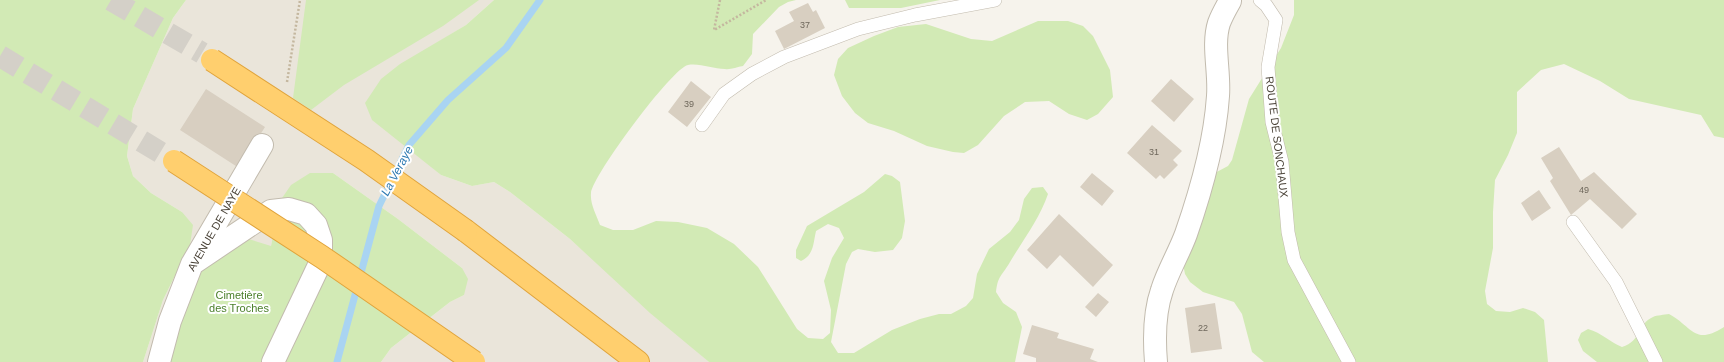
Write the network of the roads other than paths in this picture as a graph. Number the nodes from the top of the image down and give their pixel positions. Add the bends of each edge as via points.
1 (995, 0) edge
2 (1230, 0) edge
3 (1260, 0) edge
4 (207, 57) tunnel mouth
5 (702, 125) dead end
6 (262, 145) dead end
7 (171, 159) tunnel mouth
8 (1573, 222) dead end
9 (192, 264) junction
10 (159, 362) edge
11 (273, 362) edge
12 (474, 362) edge
13 (638, 362) edge
14 (1156, 362) edge
15 (1349, 362) edge
16 (1656, 362) edge

1 - 5 lane via 914,15 858,29 784,57 752,74 724,94
2 - 14 street via 1219,24 1218,95 1214,127 1200,190 1186,234 1160,297 1155,326
3 - 15 lane, ROUTE DE SONCHAUX via 1276,20 1268,67 1272,122 1282,162 1288,232 1294,260
4 - 13 highway, bridge via 366,160 466,231
6 - 9 street, AVENUE DE NAYE
7 - 12 highway, bridge via 322,257
8 - 16 lane via 1616,282
9 - 10 street, AVENUE DE NAYE via 170,321
9 - 11 street via 271,211 289,209 306,214 316,225 321,240 321,261

